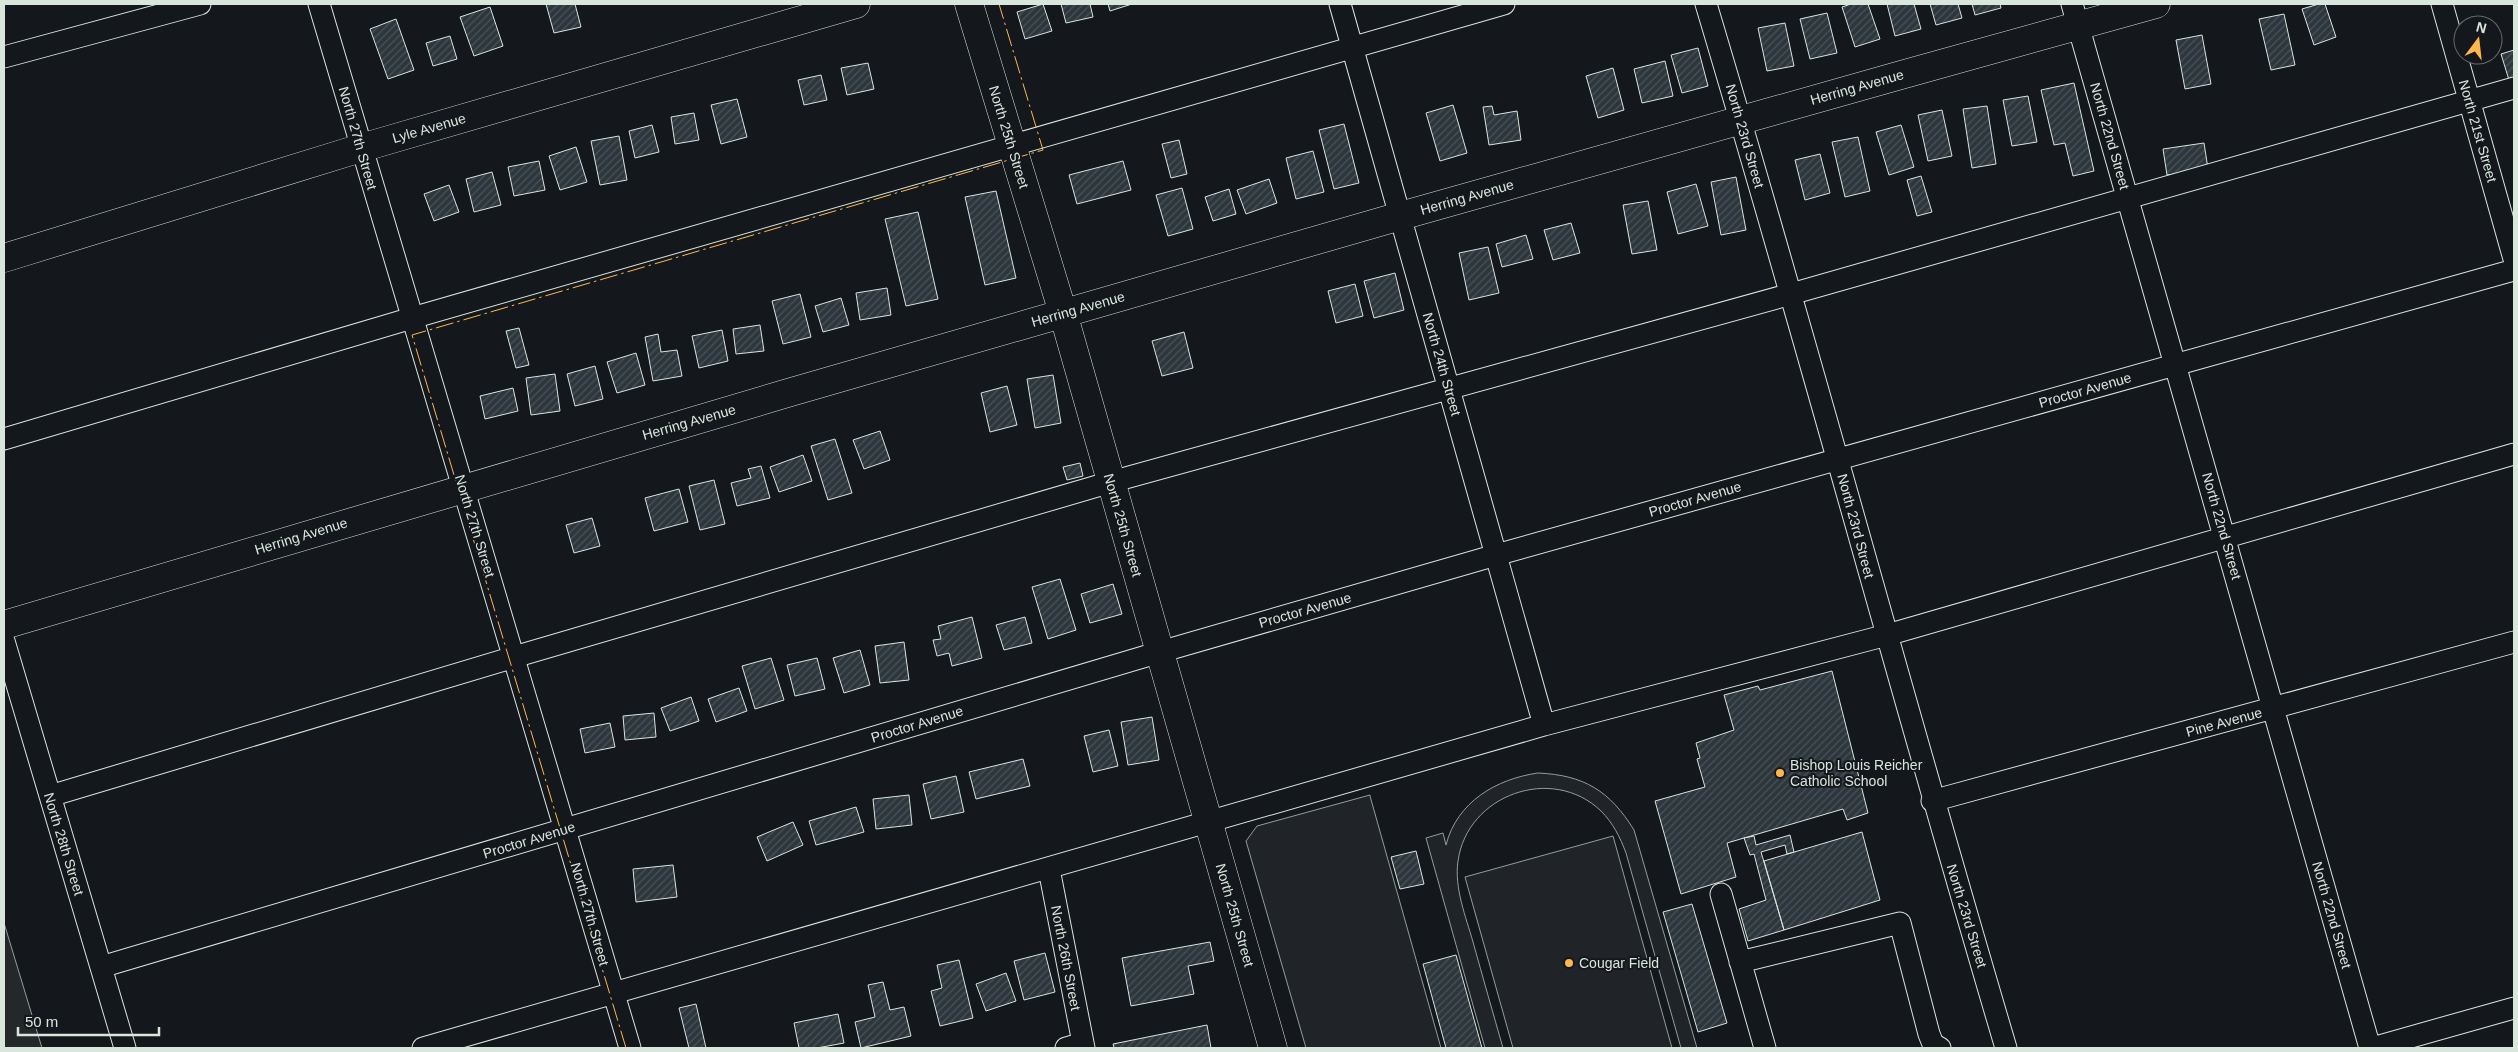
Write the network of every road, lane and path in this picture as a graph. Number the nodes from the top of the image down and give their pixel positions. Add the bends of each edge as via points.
1 (200, 4) edge
2 (319, 4) edge
3 (856, 4) edge
4 (969, 4) edge
5 (1340, 4) edge
6 (1504, 4) edge
7 (1706, 4) edge
8 (2156, 4) edge
9 (2442, 4) edge
10 (2075, 15) edge
11 (1352, 48) junction
12 (4, 57) edge
13 (2514, 88) edge
14 (2470, 101) junction
15 (1741, 120) junction
16 (1012, 146) junction
17 (361, 148) junction
18 (2128, 199) junction
19 (1400, 216) junction
20 (4, 258) edge
21 (2514, 259) edge
22 (2514, 270) edge
23 (1790, 294) junction
24 (1063, 313) junction
25 (412, 318) junction
26 (2175, 364) junction
27 (1448, 387) junction
28 (4, 440) edge
29 (2514, 454) edge
30 (1838, 458) junction
31 (1111, 482) junction
32 (463, 488) junction
33 (2225, 538) junction
34 (1496, 555) junction
35 (4, 625) edge
36 (1887, 635) junction
37 (4, 641) edge
38 (2514, 642) edge
39 (1160, 652) junction
40 (514, 657) junction
41 (2274, 709) junction
42 (1544, 725) junction
43 (50, 796) junction
44 (1932, 801) junction
45 (1208, 822) junction
46 (565, 829) junction
47 (1048, 869) junction
48 (1721, 894) dead end
49 (1740, 962) junction
50 (101, 967) junction
51 (614, 993) junction
52 (2514, 1008) edge
53 (1078, 1047) edge
54 (124, 1048) edge
55 (423, 1048) edge
56 (630, 1048) edge
57 (1273, 1048) edge
58 (1765, 1048) edge
59 (1940, 1048) edge
60 (2006, 1048) edge
61 (2371, 1048) edge

1 - 12 street
2 - 17 street, North 27th Street
3 - 17 main road, Lyle Avenue
4 - 16 main road, North 25th Street
5 - 11 street, North 24th Street
6 - 11 street
7 - 15 street, North 23rd Street
8 - 10 main road, Herring Avenue
9 - 14 street, North 21st Street
10 - 15 main road, Herring Avenue
10 - 18 street, North 22nd Street
11 - 16 street
11 - 19 street, North 24th Street
13 - 14 street
14 - 18 street
14 - 21 street, North 21st Street
15 - 19 main road, Herring Avenue
15 - 23 street, North 23rd Street
16 - 24 main road, North 25th Street
16 - 25 street
17 - 20 main road, Lyle Avenue
17 - 25 street, North 27th Street
18 - 23 street
18 - 26 street, North 22nd Street
19 - 24 main road, Herring Avenue
19 - 27 street, North 24th Street
22 - 26 street, Proctor Avenue
23 - 27 street
23 - 30 street, North 23rd Street
24 - 31 main road, North 25th Street
24 - 32 main road, Herring Avenue
25 - 28 street
25 - 32 street, North 27th Street
26 - 30 street, Proctor Avenue
26 - 33 street, North 22nd Street
27 - 31 street
27 - 34 street, North 24th Street
29 - 33 street
30 - 34 street, Proctor Avenue
30 - 36 street, North 23rd Street
31 - 39 main road, North 25th Street
31 - 40 street
32 - 35 main road, Herring Avenue
32 - 40 street, North 27th Street
33 - 36 street
33 - 41 street, North 22nd Street
34 - 39 street, Proctor Avenue
34 - 42 street, North 24th Street
36 - 42 street
36 - 44 street, North 23rd Street
37 - 43 street, North 28th Street
38 - 41 street, Pine Avenue
39 - 45 main road, North 25th Street
39 - 46 street, Proctor Avenue
40 - 43 street
40 - 46 street, North 27th Street
41 - 44 street, Pine Avenue
41 - 61 street, North 22nd Street
42 - 45 street
43 - 50 street, North 28th Street
44 - 60 street, North 23rd Street
45 - 47 street
45 - 57 main road, North 25th Street
46 - 50 street, Proctor Avenue
46 - 51 street, North 27th Street
47 - 51 street
47 - 53 street, North 26th Street
48 - 49 street
49 - 58 street
49 - 59 street via 1900,922 1933,1044
50 - 54 street, North 28th Street
51 - 55 street
51 - 56 street, North 27th Street
52 - 61 street

